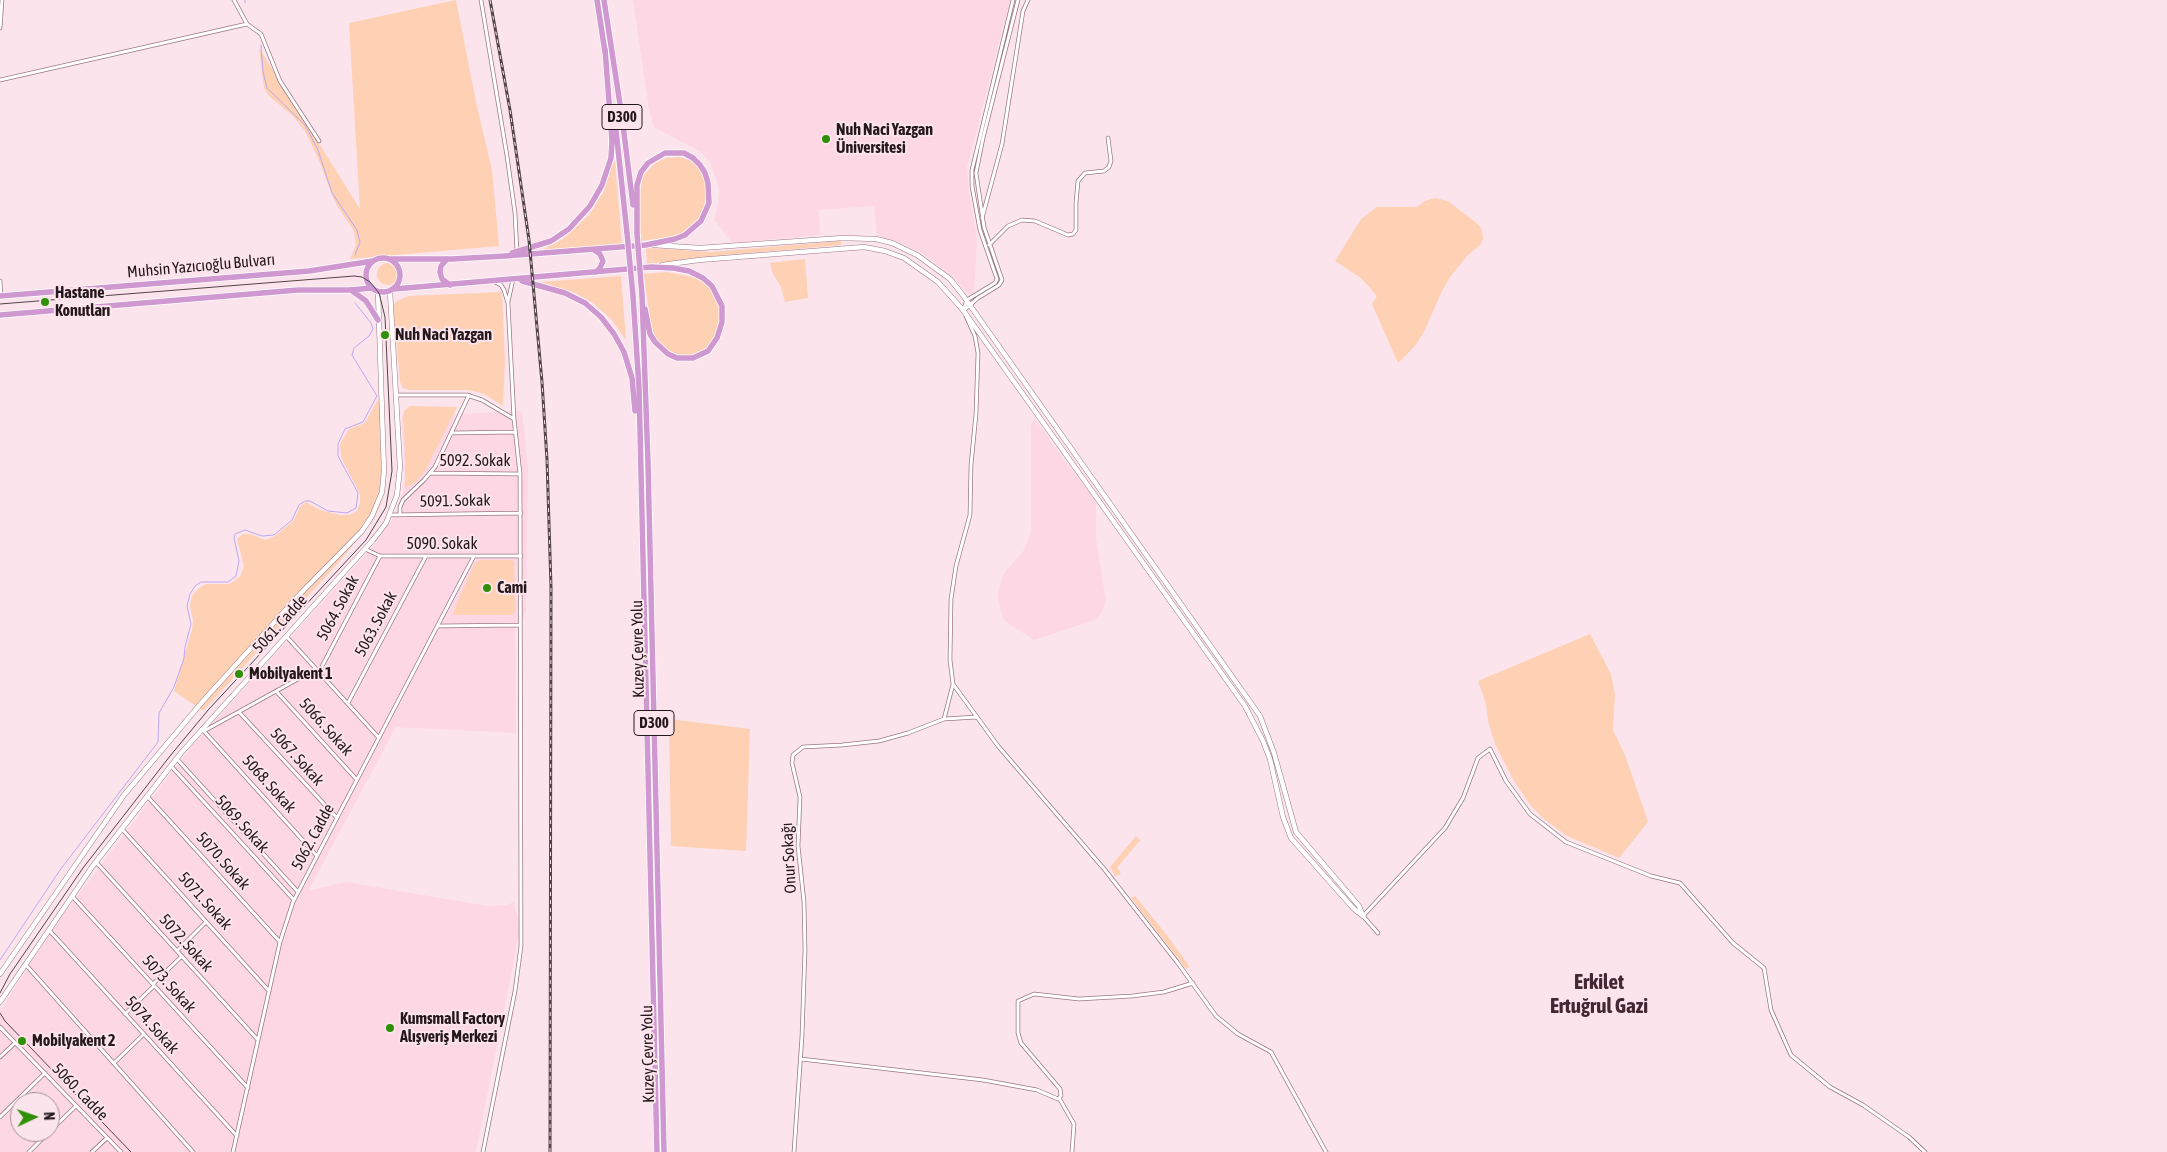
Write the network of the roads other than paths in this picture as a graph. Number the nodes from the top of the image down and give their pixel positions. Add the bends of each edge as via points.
1 (2, 0) edge
2 (234, 0) edge
3 (481, 0) edge
4 (597, 0) edge
5 (604, 0) edge
6 (1013, 0) edge
7 (1018, 0) edge
8 (1028, 0) edge
9 (247, 24) junction
10 (0, 28) edge
11 (605, 49) junction
12 (0, 80) edge
13 (1108, 138) dead end
14 (319, 141) dead end
15 (982, 219) junction
16 (637, 234) junction
17 (646, 245) junction
18 (989, 245) junction
19 (592, 249) junction
20 (517, 252) junction
21 (505, 256) junction
22 (389, 259) junction
23 (447, 259) junction
24 (373, 261) junction
25 (650, 267) junction
26 (594, 273) junction
27 (513, 279) junction
28 (493, 281) junction
29 (0, 282) edge
30 (450, 285) junction
31 (371, 288) junction
32 (350, 290) junction
33 (392, 290) junction
34 (378, 292) junction
35 (642, 295) junction
36 (0, 296) edge
37 (508, 303) junction
38 (968, 303) junction
39 (963, 310) junction
40 (0, 315) edge
41 (378, 320) junction
42 (396, 395) junction
43 (469, 395) junction
44 (514, 419) junction
45 (515, 432) junction
46 (451, 433) junction
47 (640, 463) junction
48 (430, 473) junction
49 (520, 474) junction
50 (521, 513) junction
51 (390, 515) junction
52 (400, 515) junction
53 (364, 549) junction
54 (380, 556) junction
55 (426, 556) junction
56 (474, 556) junction
57 (521, 556) junction
58 (520, 625) junction
59 (438, 626) junction
60 (286, 635) junction
61 (318, 670) junction
62 (953, 684) junction
63 (276, 691) junction
64 (348, 704) junction
65 (239, 712) junction
66 (977, 716) junction
67 (944, 719) junction
68 (203, 730) junction
69 (379, 738) junction
70 (176, 758) junction
71 (171, 766) junction
72 (357, 780) junction
73 (147, 796) junction
74 (337, 818) junction
75 (121, 829) junction
76 (317, 856) junction
77 (96, 862) junction
78 (298, 892) junction
79 (72, 896) junction
80 (294, 900) junction
81 (1363, 916) junction
82 (206, 922) junction
83 (48, 930) junction
84 (1378, 933) dead end
85 (280, 942) junction
86 (177, 951) junction
87 (182, 956) junction
88 (25, 964) junction
89 (0, 974) edge
90 (1193, 983) junction
91 (153, 985) junction
92 (270, 991) junction
93 (0, 1002) edge
94 (125, 1014) junction
95 (0, 1027) edge
96 (144, 1034) junction
97 (258, 1040) junction
98 (15, 1043) junction
99 (0, 1057) edge
100 (801, 1059) junction
101 (115, 1062) junction
102 (45, 1073) junction
103 (248, 1088) junction
104 (1059, 1098) junction
105 (76, 1106) junction
106 (0, 1116) edge
107 (60, 1122) edge
108 (237, 1136) junction
109 (107, 1138) junction
110 (40, 1142) edge
111 (29, 1152) edge
112 (92, 1152) edge
113 (121, 1152) edge
114 (193, 1152) edge
115 (233, 1152) edge
116 (483, 1152) edge
117 (657, 1152) edge
118 (664, 1152) edge
119 (794, 1152) edge
120 (1072, 1152) edge
121 (1326, 1152) edge
122 (1925, 1152) edge

1 - 10 street
2 - 9 street
3 - 20 street via 507,156
4 - 11 highway, D300
5 - 16 highway, D300
6 - 38 street via 972,170 980,230 997,279
7 - 15 street via 977,162
8 - 15 street via 1023,11 1000,157
9 - 12 street
9 - 14 street via 261,34 280,81
11 - 20 highway via 612,142 611,158 602,185 587,210 568,229 551,241
11 - 47 highway, Kuzey Çevre Yolu / D300, bridge via 628,233
13 - 18 street via 1109,167 1104,171 1085,173 1078,181 1076,230 1073,234 1022,220 1008,226
15 - 18 street
16 - 17 highway via 636,198 641,172 648,163 666,153 684,153 693,158 708,183 710,193 706,213 685,235
16 - 35 highway, D300, bridge
17 - 19 highway
17 - 38 street via 700,248 843,238 876,239 923,258 952,282
18 - 38 street via 1002,282
19 - 21 highway
19 - 26 highway via 603,261
20 - 21 highway
21 - 23 highway
22 - 23 highway
22 - 24 highway
22 - 33 highway via 401,274
23 - 30 highway via 440,272 442,279
24 - 31 highway via 366,276
24 - 36 highway, Muhsin Yazıcıoğlu Bulvarı via 309,271
25 - 26 highway
25 - 35 highway via 689,271 712,286 723,314 717,338 708,351 693,358 677,358 668,354 650,334
25 - 39 street via 699,260 869,247 894,254 919,267 944,287
26 - 27 highway
27 - 28 highway
27 - 37 street
27 - 47 highway via 541,284 576,298 597,313 614,334 632,378
28 - 30 highway
28 - 37 street via 501,285
29 - 36 street
30 - 33 highway
31 - 32 highway, Muhsin Yazıcıoğlu Bulvarı
31 - 34 highway
32 - 40 highway, Muhsin Yazıcıoğlu Bulvarı via 298,290
32 - 41 highway via 366,301
33 - 34 highway
33 - 42 street, 5061. Cadde
34 - 41 street, 5061. Cadde
35 - 118 highway, Kuzey Çevre Yolu / D300
37 - 44 street
38 - 39 street
38 - 81 street via 1260,716 1296,832 1359,906
39 - 62 street via 977,347 976,414 970,515 951,599
39 - 81 street via 1245,706 1270,758 1291,838
41 - 89 street, 5061. Cadde via 384,471 382,492 372,516 362,531 202,701 124,795
42 - 43 street
42 - 51 street, 5061. Cadde via 400,474
43 - 44 street
43 - 46 street
44 - 45 street
45 - 46 street
45 - 49 street
46 - 48 street
47 - 117 highway, Kuzey Çevre Yolu / D300
48 - 49 street, 5092. Sokak
48 - 52 street via 403,500
49 - 50 street
50 - 52 street, 5091. Sokak
50 - 57 street
51 - 52 street, 5091. Sokak
51 - 53 street, 5061. Cadde
53 - 54 street, 5090. Sokak
53 - 60 street, 5061. Cadde
54 - 55 street, 5090. Sokak
54 - 61 street, 5064. Sokak
55 - 56 street, 5090. Sokak
55 - 64 street, 5063. Sokak
56 - 57 street, 5090. Sokak
56 - 59 street, 5062. Cadde
57 - 58 street
58 - 59 street
58 - 116 street via 522,946
59 - 69 street, 5062. Cadde
60 - 61 street
60 - 68 street, 5061. Cadde
61 - 63 street
61 - 64 street
62 - 66 street
62 - 67 street
63 - 65 street
63 - 72 street, 5066. Sokak
64 - 69 street
65 - 68 street
65 - 74 street, 5067. Sokak
66 - 67 street, Onur Sokağı
66 - 90 street via 1002,751 1105,870
67 - 100 street, Onur Sokağı via 889,739 805,746 793,755 800,797 798,846 804,929
68 - 70 street, 5061. Cadde
68 - 76 street, 5068. Sokak
69 - 72 street, 5062. Cadde
70 - 71 street, 5061. Cadde
70 - 78 street, 5069. Sokak
71 - 73 street, 5061. Cadde
71 - 80 street, 5069. Sokak
72 - 74 street, 5062. Cadde
73 - 75 street, 5061. Cadde
73 - 85 street, 5070. Sokak
74 - 76 street, 5062. Cadde
75 - 77 street, 5061. Cadde
75 - 82 street, 5071. Sokak
76 - 78 street, 5062. Cadde
77 - 79 street, 5061. Cadde
77 - 86 street, 5072. Sokak
78 - 80 street, 5062. Cadde
79 - 83 street, 5061. Cadde
79 - 91 street, 5073. Sokak
80 - 85 street, 5062. Cadde
81 - 84 street
81 - 122 street via 1445,828 1463,798 1478,758 1490,749 1506,781 1530,814 1566,842 1652,876 1680,883 1733,943 1764,968 1772,1010 1791,1055 1830,1087 1909,1137
82 - 86 street
82 - 92 street, 5071. Sokak
83 - 88 street, 5061. Cadde
83 - 94 street, 5074. Sokak
85 - 92 street, 5062. Cadde
86 - 87 street, 5072. Sokak
87 - 91 street
87 - 97 street, 5072. Sokak
88 - 93 street, 5061. Cadde
88 - 101 street
90 - 104 street via 1164,992 1132,996 1079,999 1034,994 1018,1001 1021,1044 1060,1089 1062,1094
90 - 121 street via 1216,1016 1238,1034 1272,1052
91 - 94 street
91 - 103 street, 5073. Sokak
92 - 97 street, 5062. Cadde
94 - 96 street, 5074. Sokak
95 - 98 street, 5060. Cadde
96 - 101 street
96 - 108 street, 5074. Sokak
97 - 103 street, 5062. Cadde
98 - 99 street
98 - 102 street, 5060. Cadde
100 - 104 street via 983,1080 1037,1090 1054,1099
100 - 119 street, Onur Sokağı
101 - 114 street
102 - 105 street, 5060. Cadde
102 - 106 street
103 - 108 street, 5062. Cadde
104 - 120 street via 1074,1124
105 - 107 street
105 - 109 street, 5060. Cadde
108 - 115 street, 5062. Cadde
109 - 112 street
109 - 113 street, 5060. Cadde
110 - 111 street

